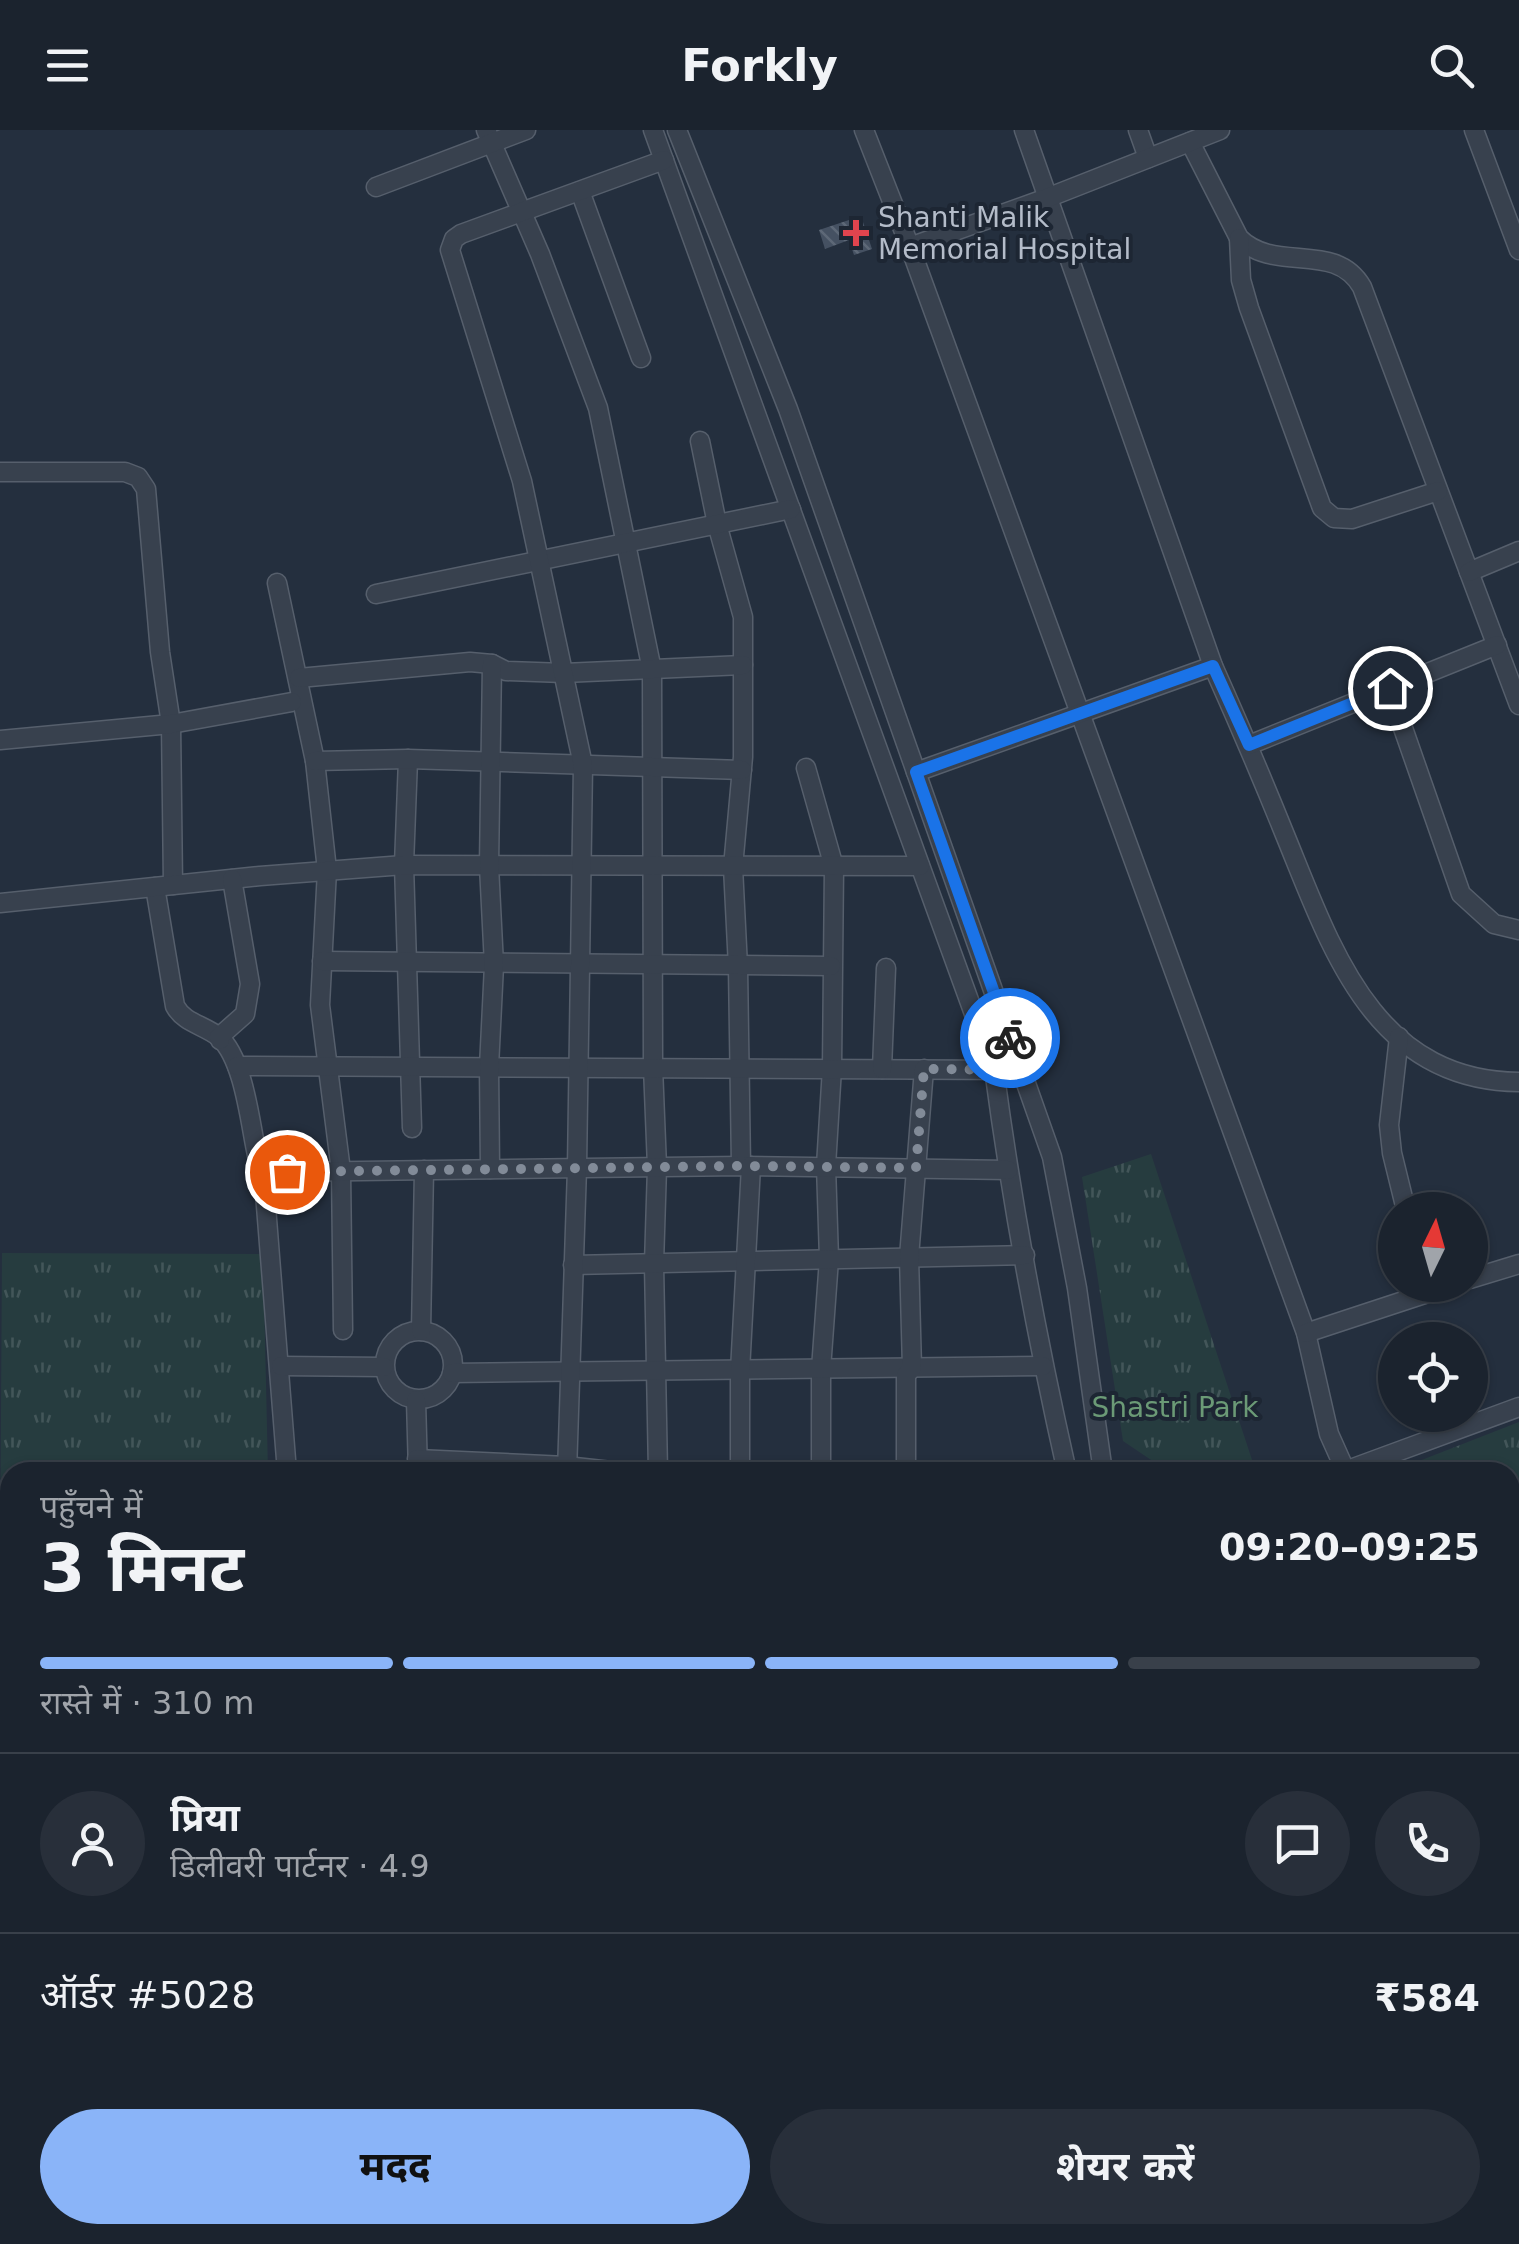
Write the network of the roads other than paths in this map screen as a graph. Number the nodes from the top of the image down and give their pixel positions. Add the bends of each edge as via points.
1 (526, 130) edge
2 (653, 130) edge
3 (678, 130) edge
4 (864, 130) edge
5 (1024, 130) edge
6 (1138, 130) edge
7 (1220, 130) edge
8 (1474, 130) edge
9 (488, 137) edge
10 (1190, 142) junction
11 (1148, 158) junction
12 (664, 160) junction
13 (376, 187) dead end
14 (580, 191) junction
15 (1047, 198) junction
16 (522, 212) junction
17 (1239, 238) junction
18 (910, 247) junction
19 (1519, 250) edge
20 (641, 358) dead end
21 (700, 442) dead end
22 (0, 472) edge
23 (1438, 491) junction
24 (791, 509) junction
25 (717, 524) junction
26 (624, 543) junction
27 (1519, 552) edge
28 (538, 560) junction
29 (1469, 572) junction
30 (277, 583) dead end
31 (376, 594) dead end
32 (1496, 645) junction
33 (492, 664) junction
34 (743, 665) junction
35 (1213, 666) junction
36 (652, 670) junction
37 (564, 674) junction
38 (299, 678) junction
39 (1390, 688) junction
40 (292, 702) dead end
41 (1519, 705) edge
42 (1080, 714) junction
43 (170, 724) junction
44 (0, 740) edge
45 (1249, 745) junction
46 (408, 759) junction
47 (315, 761) junction
48 (490, 761) junction
49 (583, 765) junction
50 (654, 767) junction
51 (806, 768) dead end
52 (742, 770) junction
53 (916, 772) junction
54 (404, 865) junction
55 (489, 866) junction
56 (581, 866) junction
57 (920, 866) junction
58 (654, 867) junction
59 (834, 867) junction
60 (733, 868) junction
61 (327, 870) junction
62 (232, 879) junction
63 (164, 886) junction
64 (0, 903) edge
65 (1519, 930) edge
66 (322, 961) junction
67 (408, 964) junction
68 (494, 965) junction
69 (580, 966) junction
70 (831, 966) junction
71 (654, 967) junction
72 (738, 967) junction
73 (886, 968) dead end
74 (1399, 1037) junction
75 (220, 1038) junction
76 (237, 1066) junction
77 (327, 1066) junction
78 (412, 1066) junction
79 (489, 1067) junction
80 (578, 1067) junction
81 (653, 1068) junction
82 (740, 1068) junction
83 (832, 1068) junction
84 (882, 1069) junction
85 (924, 1069) junction
86 (994, 1069) junction
87 (1022, 1070) junction
88 (1519, 1082) edge
89 (412, 1128) dead end
90 (746, 1166) junction
91 (826, 1166) junction
92 (657, 1167) junction
93 (263, 1168) junction
94 (577, 1168) junction
95 (916, 1168) junction
96 (490, 1169) junction
97 (424, 1170) junction
98 (1008, 1170) junction
99 (341, 1171) junction
100 (1402, 1192) edge
101 (1025, 1255) junction
102 (909, 1258) junction
103 (828, 1259) junction
104 (747, 1261) junction
105 (654, 1264) junction
106 (1519, 1264) edge
107 (573, 1266) junction
108 (1488, 1274) edge
109 (1392, 1302) edge
110 (343, 1330) dead end
111 (422, 1331) junction
112 (1306, 1333) junction
113 (281, 1366) junction
114 (1044, 1366) junction
115 (384, 1367) junction
116 (912, 1368) junction
117 (821, 1369) junction
118 (742, 1370) junction
119 (656, 1371) junction
120 (569, 1372) junction
121 (452, 1373) junction
122 (416, 1400) junction
123 (1519, 1407) edge
124 (286, 1462) edge
125 (418, 1462) edge
126 (567, 1462) edge
127 (658, 1462) edge
128 (740, 1462) edge
129 (821, 1462) edge
130 (906, 1462) edge
131 (1065, 1462) edge
132 (1102, 1462) edge
133 (1342, 1462) edge
134 (1373, 1462) edge

1 - 9 street
2 - 12 street
3 - 53 street via 788,409
4 - 18 street
5 - 15 street
6 - 11 street
7 - 10 street
8 - 19 street
9 - 13 street
9 - 16 street
10 - 11 street
10 - 17 street
11 - 15 street
12 - 14 street
12 - 24 street
14 - 16 street
14 - 20 street
15 - 18 street
15 - 35 street
16 - 26 street via 598,408
16 - 28 street via 461,234 450,250 522,481
17 - 23 street via 1270,254 1336,262 1352,271
17 - 23 street via 1248,308 1322,508 1334,518 1352,519
18 - 42 street
21 - 25 street
22 - 43 street via 138,477 146,489
23 - 29 street
24 - 25 street
24 - 57 street
25 - 26 street
25 - 34 street via 743,618
26 - 28 street
26 - 36 street
27 - 29 street
28 - 31 street
28 - 37 street
29 - 32 street
30 - 38 street
32 - 39 street
32 - 41 street
33 - 37 street via 506,671
33 - 38 street
33 - 48 street
34 - 36 street
34 - 52 street
35 - 42 street
35 - 45 street
36 - 37 street
36 - 50 street
37 - 49 street
38 - 47 street
39 - 45 street
39 - 65 street via 1462,894 1494,924
40 - 43 street
42 - 53 street
42 - 112 street
43 - 44 street
43 - 63 street
45 - 74 street via 1334,953 1364,1003
46 - 47 street
46 - 48 street
46 - 54 street
47 - 61 street
48 - 49 street
48 - 55 street
49 - 50 street
49 - 56 street
50 - 52 street
50 - 58 street
51 - 59 street
52 - 60 street
53 - 87 street
54 - 55 street
54 - 61 street
54 - 67 street
55 - 56 street
55 - 68 street
56 - 58 street
56 - 69 street
57 - 59 street
57 - 86 street
58 - 60 street
58 - 71 street
59 - 60 street
59 - 70 street
60 - 72 street
61 - 62 street
61 - 66 street
62 - 63 street
62 - 75 street via 250,984 245,1014
63 - 64 street
63 - 75 street via 174,1006
66 - 67 street
66 - 77 street
67 - 68 street
67 - 78 street
68 - 69 street
68 - 79 street
69 - 71 street
69 - 80 street
70 - 72 street
70 - 83 street
71 - 72 street
71 - 81 street
72 - 82 street
73 - 84 street
74 - 88 street via 1436,1064 1490,1082
74 - 100 street via 1390,1125
75 - 76 street
76 - 77 street
76 - 93 street
77 - 78 street
77 - 99 street
78 - 79 street
78 - 89 street
79 - 80 street
79 - 96 street
80 - 81 street
80 - 94 street
81 - 82 street
81 - 92 street
82 - 83 street
82 - 90 street
83 - 84 street
83 - 91 street
84 - 85 street
85 - 86 street
85 - 95 street
86 - 87 street
86 - 98 street
87 - 132 street via 1052,1157
90 - 91 street
90 - 92 street
90 - 104 street
91 - 95 street
91 - 103 street
92 - 94 street
92 - 105 street
93 - 99 street
93 - 113 street
94 - 96 street
94 - 107 street
95 - 98 street
95 - 102 street
96 - 97 street
97 - 99 street
97 - 111 street
98 - 101 street
99 - 110 street
101 - 102 street
101 - 114 street
102 - 103 street
102 - 116 street
103 - 104 street
103 - 117 street
104 - 105 street
104 - 118 street
105 - 107 street
105 - 119 street
106 - 108 street
107 - 120 street
109 - 112 street
111 - 115 street via 394,1341
111 - 121 street via 447,1345
112 - 133 street
113 - 115 street
113 - 124 street
114 - 116 street
114 - 131 street
115 - 122 street via 390,1386
116 - 117 street
116 - 130 street via 906,1375
117 - 118 street
117 - 129 street
118 - 119 street
118 - 128 street
119 - 120 street
119 - 127 street
120 - 121 street
120 - 126 street
121 - 122 street via 443,1390
122 - 125 street
123 - 134 street

